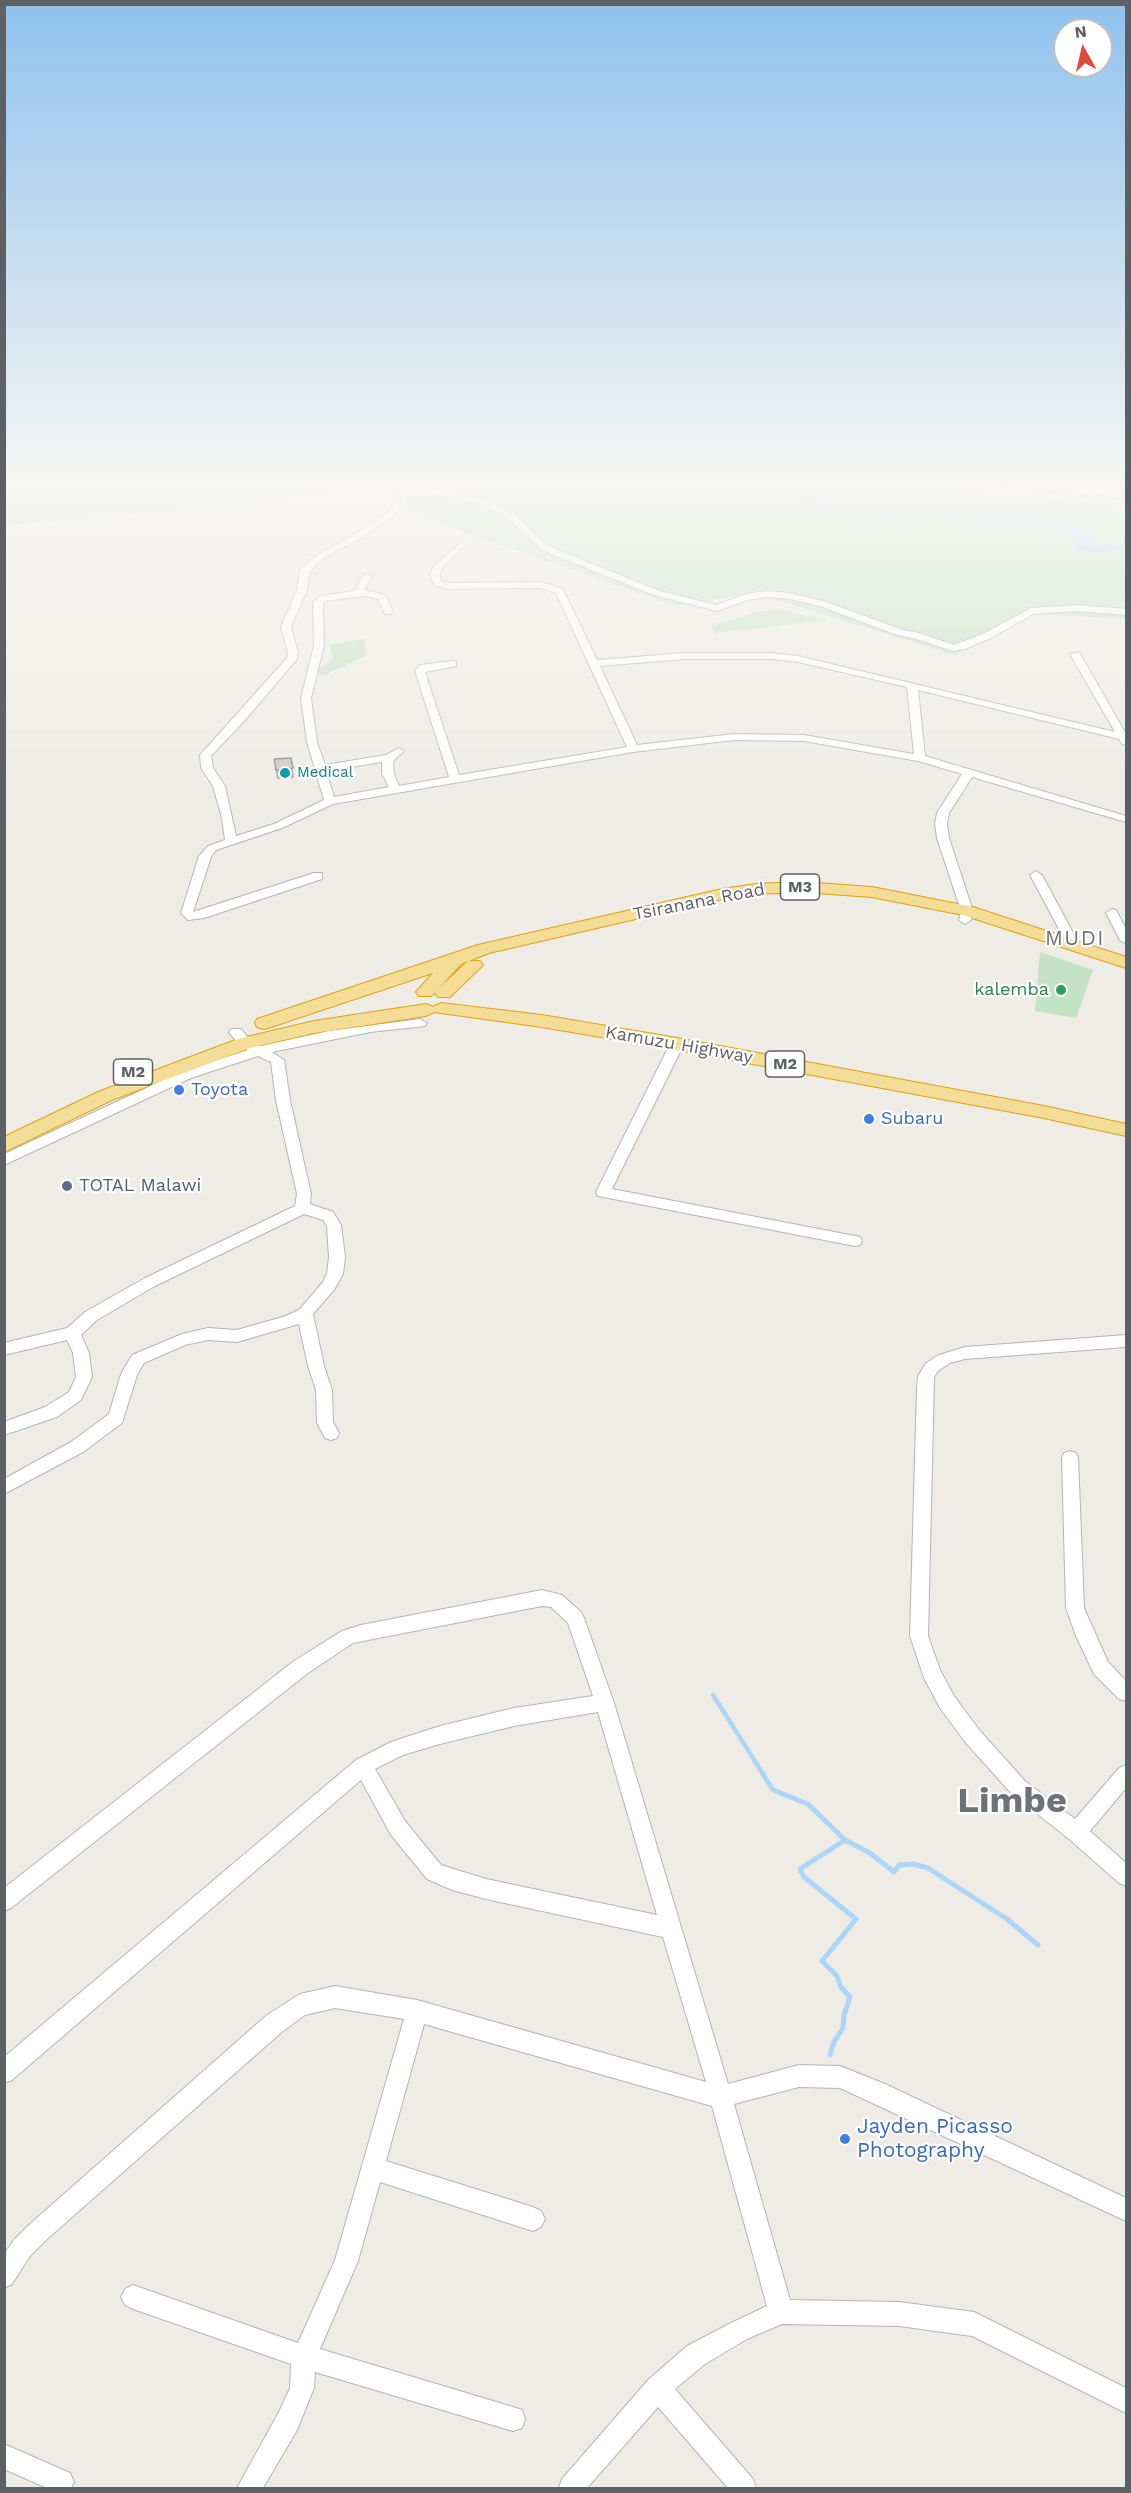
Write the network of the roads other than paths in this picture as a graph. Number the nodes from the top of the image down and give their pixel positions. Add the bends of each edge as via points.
1 (296, 602) edge
2 (318, 602) edge
3 (384, 602) edge
4 (563, 602) edge
5 (694, 602) edge
6 (732, 602) edge
7 (816, 602) edge
8 (387, 612) dead end
9 (1126, 612) edge
10 (1076, 654) dead end
11 (593, 663) junction
12 (452, 664) dead end
13 (912, 685) junction
14 (1125, 739) edge
15 (633, 749) junction
16 (399, 751) dead end
17 (389, 758) junction
18 (920, 758) junction
19 (320, 769) junction
20 (969, 772) junction
21 (455, 779) junction
22 (396, 790) junction
23 (330, 801) junction
24 (1126, 819) edge
25 (231, 842) junction
26 (1036, 875) dead end
27 (318, 876) dead end
28 (1112, 912) dead end
29 (966, 915) junction
30 (1126, 940) edge
31 (1072, 944) junction
32 (455, 960) junction
33 (1126, 963) edge
34 (1126, 970) edge
35 (432, 1003) junction
36 (264, 1023) junction
37 (247, 1042) junction
38 (677, 1044) junction
39 (1126, 1117) edge
40 (1126, 1130) edge
41 (4, 1131) edge
42 (4, 1145) edge
43 (4, 1160) edge
44 (302, 1209) junction
45 (855, 1241) dead end
46 (305, 1314) junction
47 (72, 1333) junction
48 (1126, 1341) edge
49 (4, 1349) edge
50 (4, 1429) edge
51 (331, 1432) dead end
52 (1070, 1458) dead end
53 (4, 1487) edge
54 (1126, 1693) edge
55 (605, 1702) junction
56 (363, 1766) junction
57 (1126, 1774) edge
58 (1076, 1832) junction
59 (1126, 1876) edge
60 (4, 1901) edge
61 (670, 1928) junction
62 (417, 2011) junction
63 (4, 2072) edge
64 (721, 2097) junction
65 (372, 2168) junction
66 (1126, 2210) edge
67 (533, 2219) dead end
68 (4, 2276) edge
69 (133, 2297) dead end
70 (781, 2312) junction
71 (304, 2357) junction
72 (658, 2388) junction
73 (1126, 2401) edge
74 (513, 2419) dead end
75 (4, 2456) edge
76 (61, 2482) dead end
77 (249, 2488) edge
78 (571, 2488) edge
79 (744, 2488) edge

1 - 25 street via 287,623 292,659 205,755 207,768 219,786
2 - 19 street via 319,645 306,698
3 - 8 street
4 - 11 street
5 - 6 street via 717,608
7 - 9 street via 953,648 987,636 1031,611 1078,608
10 - 14 street
11 - 13 street via 684,656 772,656
11 - 15 street
12 - 21 street via 424,667 420,671
13 - 14 street
13 - 18 street
15 - 18 street via 734,737 785,737
15 - 21 street
16 - 17 street
17 - 19 street
17 - 22 street via 387,769
18 - 20 street
19 - 23 street
20 - 24 street
20 - 29 street via 943,813 941,824
21 - 22 street
22 - 23 street
23 - 25 street via 278,826
25 - 27 street via 212,848 205,856 188,916
26 - 31 street
28 - 30 street
29 - 31 highway, Tsiranana Road / M3
29 - 32 highway, Tsiranana Road / M3 via 849,890 756,889 514,941
29 - 34 highway, Tsiranana Road / M3
29 - 35 highway, Tsiranana Road / M3 via 846,896 781,895 738,900 501,954 471,966
31 - 33 highway, Tsiranana Road / M3
32 - 35 highway, Tsiranana Road / M3
32 - 36 highway
35 - 36 highway, Kamuzu Highway / M2
35 - 37 highway, Kamuzu Highway / M2
35 - 38 highway, Kamuzu Highway / M2
35 - 39 highway, Kamuzu Highway / M2 via 682,1035
36 - 37 highway, Kamuzu Highway / M2
37 - 41 highway, Kamuzu Highway / M2 via 98,1087
37 - 42 highway, Kamuzu Highway / M2 via 116,1091
37 - 43 street via 238,1057 186,1075
37 - 44 street via 277,1060 304,1194
38 - 40 highway, Kamuzu Highway / M2
38 - 45 street via 603,1192
44 - 46 street via 328,1216 334,1225 337,1257 329,1286
44 - 47 street via 150,1282 103,1308
46 - 51 street via 324,1390 325,1423
46 - 53 street via 237,1336 208,1334 182,1340 138,1359 129,1374 116,1419 77,1447
47 - 49 street
47 - 50 street via 81,1353 84,1377 75,1396 51,1412
48 - 58 street via 965,1353 945,1359 926,1376 919,1635 931,1672 973,1737 1018,1787
52 - 54 street via 1076,1608 1101,1668
55 - 56 street via 514,1717 440,1735 398,1748
55 - 60 street via 575,1618 556,1600 524,1601 361,1633 301,1667
55 - 61 street
56 - 61 street via 398,1828 434,1872 452,1880
56 - 63 street
57 - 58 street
58 - 59 street
61 - 64 street
62 - 64 street
62 - 65 street
62 - 68 street via 344,1996 300,2005 38,2232
64 - 66 street via 799,2076 840,2077
64 - 70 street
65 - 67 street
65 - 71 street via 346,2261
69 - 71 street
70 - 72 street via 696,2355
70 - 73 street via 899,2314 974,2324
71 - 74 street
71 - 77 street via 302,2388 288,2421
72 - 78 street
72 - 79 street
75 - 76 street

